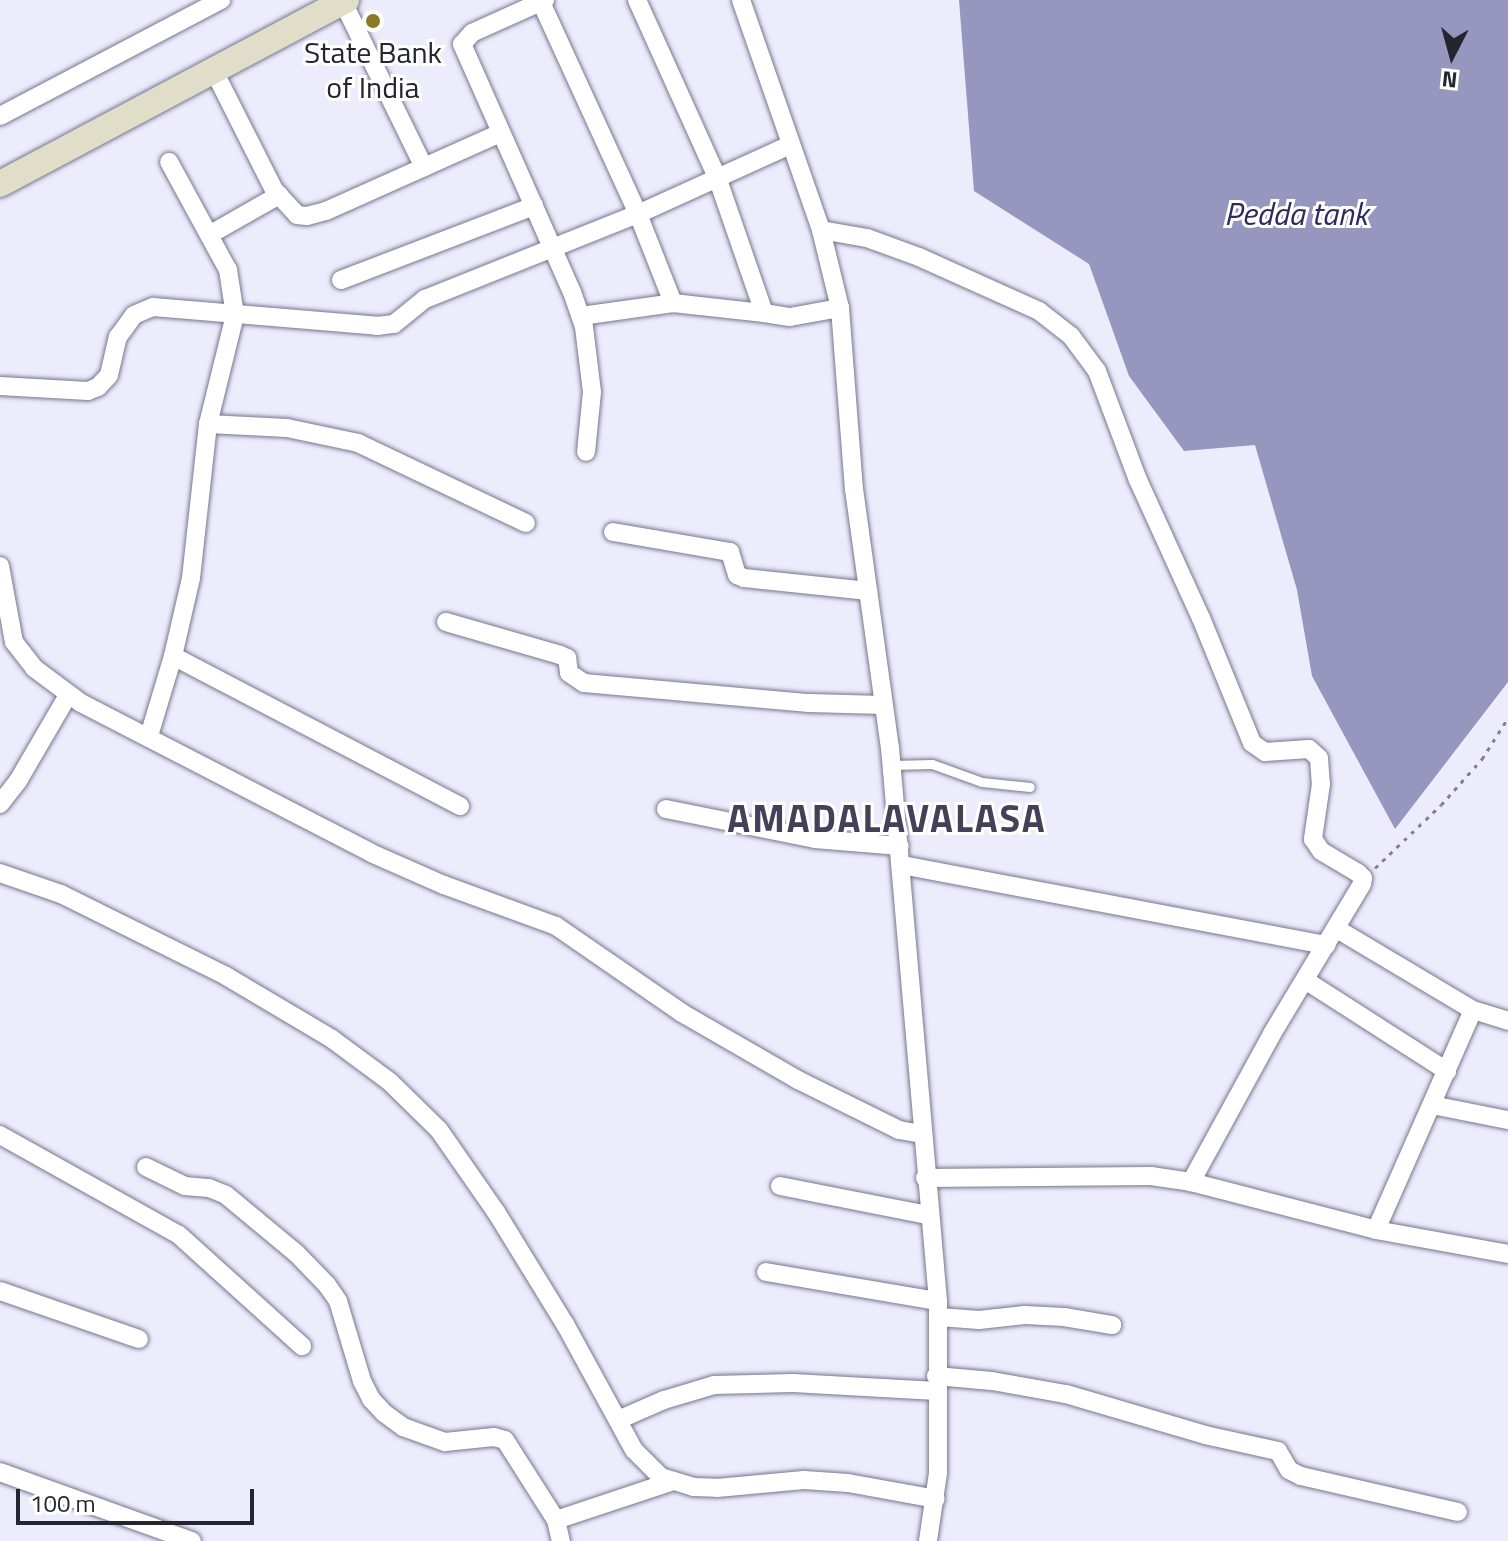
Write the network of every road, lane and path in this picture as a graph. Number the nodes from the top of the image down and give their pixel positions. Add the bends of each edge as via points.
1 (221, 0) edge
2 (315, 0) edge
3 (637, 0) edge
4 (741, 0) edge
5 (345, 1) edge
6 (542, 1) edge
7 (213, 69) junction
8 (0, 116) edge
9 (500, 133) junction
10 (790, 145) junction
11 (169, 162) dead end
12 (0, 166) edge
13 (424, 167) junction
14 (717, 177) junction
15 (0, 184) edge
16 (279, 195) junction
17 (534, 206) junction
18 (638, 214) junction
19 (821, 230) junction
20 (209, 235) junction
21 (554, 249) junction
22 (341, 280) dead end
23 (673, 303) junction
24 (840, 308) junction
25 (764, 313) junction
26 (235, 315) junction
27 (581, 316) junction
28 (0, 386) edge
29 (208, 424) junction
30 (586, 452) dead end
31 (526, 523) dead end
32 (613, 532) dead end
33 (0, 566) edge
34 (868, 591) junction
35 (446, 622) dead end
36 (173, 656) junction
37 (68, 695) junction
38 (883, 705) junction
39 (1508, 718) edge
40 (149, 736) junction
41 (892, 765) junction
42 (1030, 787) dead end
43 (0, 804) edge
44 (460, 806) dead end
45 (666, 809) dead end
46 (901, 856) junction
47 (0, 873) edge
48 (1363, 878) junction
49 (1332, 937) junction
50 (1305, 980) junction
51 (1473, 1010) junction
52 (1508, 1021) edge
53 (1447, 1071) junction
54 (1432, 1105) junction
55 (1508, 1120) edge
56 (922, 1134) junction
57 (0, 1135) edge
58 (146, 1167) dead end
59 (925, 1178) junction
60 (1191, 1182) junction
61 (780, 1186) dead end
62 (928, 1215) junction
63 (1376, 1230) junction
64 (1508, 1254) edge
65 (766, 1272) dead end
66 (0, 1291) edge
67 (939, 1309) junction
68 (1112, 1325) dead end
69 (139, 1339) dead end
70 (302, 1346) dead end
71 (937, 1384) junction
72 (618, 1420) junction
73 (0, 1472) edge
74 (670, 1482) junction
75 (936, 1499) junction
76 (1458, 1512) dead end
77 (556, 1520) junction
78 (192, 1541) edge
79 (561, 1541) edge
80 (928, 1541) edge

1 - 8 street
2 - 12 main road
3 - 14 street
4 - 10 street
5 - 7 main road
5 - 13 street
6 - 9 street via 472,33 462,44
6 - 18 street
7 - 15 main road
7 - 16 street
9 - 13 street
9 - 17 street
10 - 14 street
10 - 19 street
11 - 20 street
13 - 16 street via 307,216 297,215
14 - 18 street
14 - 25 street
16 - 20 street
17 - 21 street
17 - 22 street
18 - 21 street
18 - 23 street
19 - 24 street
19 - 48 street via 876,241 1007,296 1056,322 1089,357 1252,743 1265,752 1315,752 1321,784 1313,839 1321,851
20 - 26 street via 228,270
21 - 26 street via 425,299 394,324
21 - 27 street
23 - 25 street
23 - 27 street
24 - 25 street via 790,317
24 - 34 street
26 - 28 street via 142,310 118,337 109,375 98,387 88,391
26 - 29 street
27 - 30 street via 592,392
29 - 31 street via 287,428 358,443
29 - 36 street via 191,578
32 - 34 street via 730,552 737,575 744,578
33 - 37 street via 14,642 34,668
34 - 38 street
35 - 38 street via 567,658 569,673 584,683
36 - 40 street
36 - 44 street
37 - 40 street
37 - 43 street
38 - 41 street
39 - 48 path via 1482,759 1441,805
40 - 56 street via 371,853 556,926 682,1013 798,1080 899,1130
41 - 42 lane via 932,764 982,782
41 - 46 street
45 - 46 street
46 - 49 street
46 - 56 street
47 - 72 street via 61,894 226,976 332,1039 389,1081 439,1130 496,1212
48 - 49 street
49 - 50 street
49 - 51 street
50 - 53 street
50 - 60 street
51 - 52 street
51 - 53 street
53 - 54 street
54 - 55 street
54 - 63 street
56 - 59 street
57 - 70 street via 179,1235
58 - 77 street via 185,1186 218,1190 297,1254 338,1301 362,1381 384,1413 403,1427 445,1442 505,1440
59 - 60 street via 1089,1175
59 - 62 street
60 - 63 street
61 - 62 street
62 - 67 street
63 - 64 street
65 - 67 street
66 - 69 street
67 - 68 street via 979,1320 1025,1315
67 - 71 street
71 - 72 street via 714,1385
71 - 75 street
71 - 76 street via 992,1381 1066,1394 1278,1451 1289,1470 1301,1476
72 - 74 street via 634,1450
73 - 78 street
74 - 75 street via 717,1488 804,1480 888,1488
74 - 77 street
75 - 80 street
77 - 79 street

